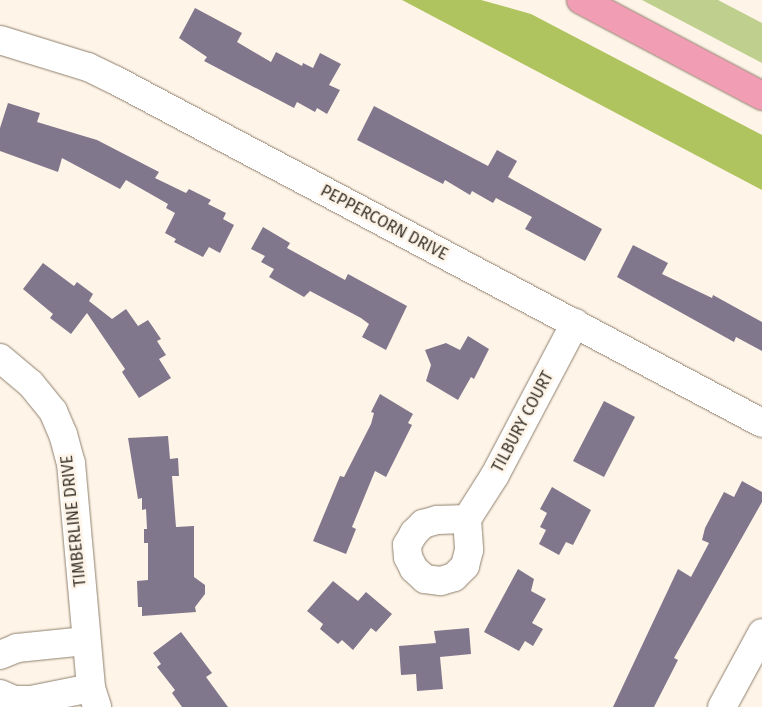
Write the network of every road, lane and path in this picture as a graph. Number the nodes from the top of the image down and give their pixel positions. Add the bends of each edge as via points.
1 (581, 0) edge
2 (0, 40) edge
3 (762, 96) edge
4 (576, 323) junction
5 (0, 358) edge
6 (762, 423) edge
7 (467, 519) dead end
8 (762, 633) edge
9 (86, 641) junction
10 (0, 655) edge
11 (0, 694) edge
12 (94, 697) edge
13 (722, 707) edge

1 - 3 highway
2 - 4 street, PEPPERCORN DRIVE via 88,67 115,80
4 - 6 street, PEPPERCORN DRIVE
4 - 7 street, TILBURY COURT via 495,475
5 - 9 street, TIMBERLINE DRIVE via 31,384 53,411 63,434 71,463
8 - 13 street
9 - 10 street via 17,648
9 - 12 street, TIMBERLINE DRIVE
11 - 12 street via 14,700

